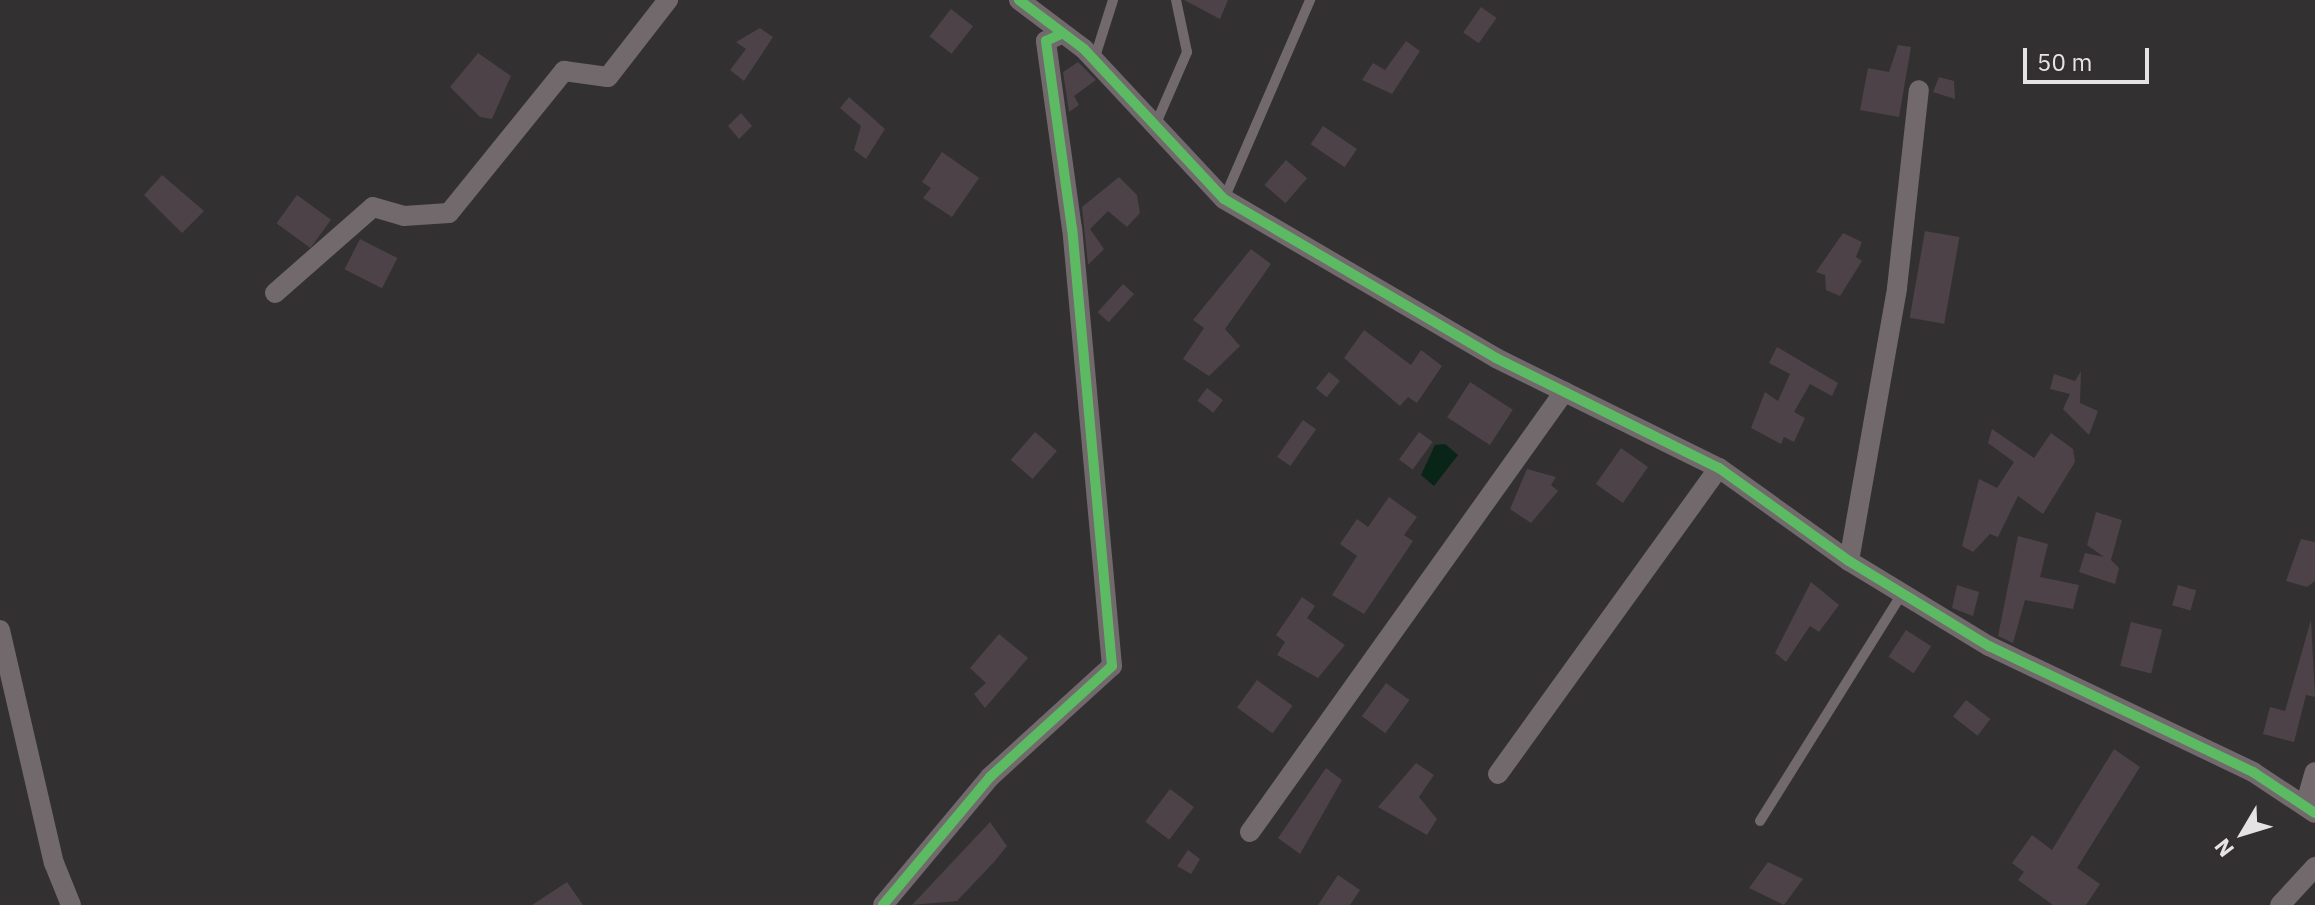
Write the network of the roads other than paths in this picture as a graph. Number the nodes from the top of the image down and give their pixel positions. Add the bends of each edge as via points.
1 (668, 0) edge
2 (1019, 0) edge
3 (1113, 0) edge
4 (1176, 0) edge
5 (1310, 0) edge
6 (1061, 34) junction
7 (1094, 60) junction
8 (1919, 90) dead end
9 (1153, 130) junction
10 (1224, 199) junction
11 (275, 293) dead end
12 (1564, 392) junction
13 (1719, 468) junction
14 (1849, 561) junction
15 (1902, 594) junction
16 (0, 630) edge
17 (2315, 772) edge
18 (1498, 774) dead end
19 (2310, 810) edge
20 (1760, 821) dead end
21 (1250, 832) dead end
22 (2315, 867) edge
23 (71, 905) edge
24 (883, 905) edge
25 (2280, 905) edge

1 - 11 street via 608,77 564,71 449,213 404,216 373,207
2 - 6 street
3 - 7 lane
4 - 9 lane via 1187,52
5 - 10 lane
6 - 7 street
6 - 24 street via 1046,41 1072,229 1112,666 990,777
7 - 9 street
8 - 14 street via 1897,288
9 - 10 street
10 - 12 street
12 - 13 street
12 - 21 street
13 - 14 street
13 - 18 street
14 - 15 street
15 - 19 street via 2071,688 2253,772
15 - 20 lane
16 - 23 street via 54,863
17 - 19 street
22 - 25 street

